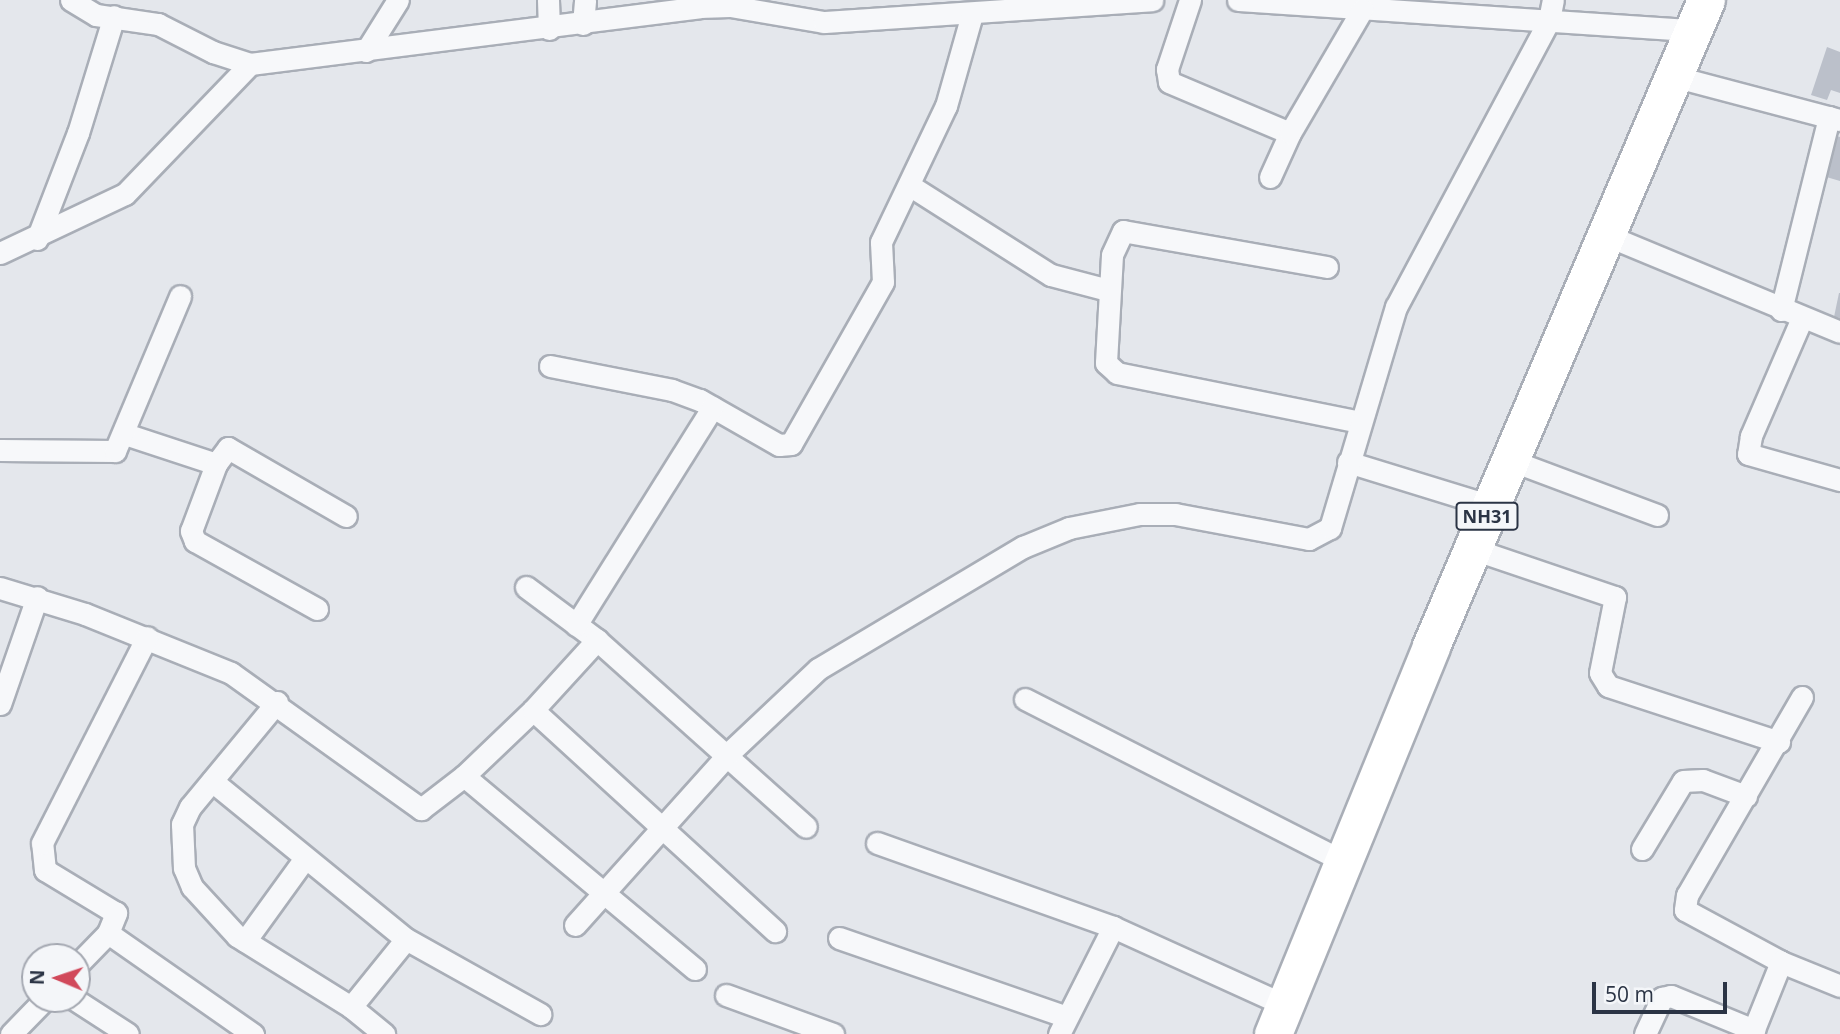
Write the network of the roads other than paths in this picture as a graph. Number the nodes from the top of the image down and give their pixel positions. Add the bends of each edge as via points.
1 (71, 0) edge
2 (398, 0) edge
3 (548, 0) edge
4 (585, 0) edge
5 (1152, 0) edge
6 (1190, 0) edge
7 (1238, 0) edge
8 (1031, 4) edge
9 (1507, 8) edge
10 (1362, 10) junction
11 (1551, 10) edge
12 (972, 14) junction
13 (1700, 15) edge
14 (114, 16) junction
15 (583, 24) junction
16 (549, 29) junction
17 (366, 51) junction
18 (250, 64) junction
19 (1674, 76) junction
20 (1835, 118) edge
21 (1290, 133) junction
22 (1270, 177) dead end
23 (909, 185) junction
24 (1606, 235) junction
25 (37, 239) junction
26 (0, 253) edge
27 (1327, 267) dead end
28 (1108, 290) junction
29 (180, 296) dead end
30 (1781, 310) junction
31 (1802, 318) junction
32 (1840, 332) edge
33 (550, 366) dead end
34 (713, 407) junction
35 (1359, 422) junction
36 (125, 434) junction
37 (0, 450) edge
38 (1510, 460) junction
39 (1349, 462) junction
40 (216, 464) junction
41 (1840, 480) edge
42 (1491, 506) junction
43 (1657, 515) dead end
44 (346, 516) dead end
45 (1473, 549) junction
46 (526, 587) dead end
47 (0, 588) edge
48 (37, 597) junction
49 (317, 610) dead end
50 (576, 625) junction
51 (147, 637) junction
52 (597, 640) junction
53 (1802, 697) dead end
54 (1026, 699) dead end
55 (276, 702) junction
56 (0, 704) edge
57 (533, 710) junction
58 (1779, 742) junction
59 (724, 758) junction
60 (464, 776) junction
61 (212, 781) junction
62 (1746, 796) junction
63 (662, 827) junction
64 (806, 827) dead end
65 (877, 843) dead end
66 (1642, 849) dead end
67 (304, 858) junction
68 (1343, 861) junction
69 (601, 894) junction
70 (575, 925) dead end
71 (1113, 927) junction
72 (775, 931) dead end
73 (108, 933) junction
74 (839, 938) dead end
75 (406, 939) junction
76 (245, 942) junction
77 (91, 951) edge
78 (1782, 962) junction
79 (695, 969) dead end
80 (1840, 986) edge
81 (726, 995) dead end
82 (351, 1007) junction
83 (91, 1010) edge
84 (31, 1013) edge
85 (540, 1014) dead end
86 (1279, 1020) edge
87 (1063, 1026) edge
88 (1753, 1032) edge
89 (11, 1034) edge
90 (128, 1034) edge
91 (253, 1034) edge
92 (384, 1034) edge
93 (833, 1034) edge
94 (1645, 1034) edge

1 - 14 street via 96,15
2 - 17 street
3 - 16 street
4 - 15 street
5 - 8 street
6 - 21 street via 1167,69 1169,82
7 - 10 street
8 - 12 street
9 - 10 street
9 - 11 street
10 - 21 street
11 - 13 street
11 - 35 street via 1396,307
12 - 15 street via 824,22 730,6
12 - 23 street via 946,106
13 - 19 highway, NH31
14 - 18 street via 158,24 213,52
14 - 25 street via 78,133
15 - 16 street
16 - 17 street
17 - 18 street
18 - 25 street via 125,194
19 - 20 street
19 - 24 highway, NH31
20 - 30 street
21 - 22 street
23 - 28 street via 1051,275
23 - 34 street via 881,242 883,282 796,439 785,447
24 - 30 street
24 - 38 highway, NH31
25 - 26 street
27 - 28 street via 1123,231 1112,255
28 - 35 street via 1105,352 1110,370
29 - 36 street
30 - 31 street
31 - 32 street
31 - 41 street via 1751,436 1748,454
33 - 34 street via 672,390
34 - 50 street
35 - 39 street
36 - 37 street via 115,451 105,454
36 - 40 street
38 - 42 highway, NH31
38 - 43 street
39 - 42 street
39 - 59 street via 1330,528 1309,539 1175,514 1140,514 1069,528 1023,547 818,669
40 - 44 street via 224,449 233,450
40 - 49 street via 191,531 195,541
42 - 45 highway, NH31
45 - 58 street via 1615,597 1600,673 1608,686
45 - 68 highway, NH31
46 - 50 street
47 - 48 street
48 - 51 street
48 - 56 street
50 - 52 street
51 - 55 street via 231,673
51 - 73 street via 42,843 45,870 113,908 116,920
52 - 57 street
52 - 59 street
53 - 58 street
54 - 68 street
55 - 60 street via 414,807 428,805
55 - 61 street
57 - 60 street
57 - 63 street
58 - 62 street
59 - 63 street
59 - 64 street
60 - 69 street
61 - 67 street
61 - 76 street via 182,824 184,868 192,887
62 - 66 street via 1703,780 1683,781
62 - 78 street via 1687,895 1685,911
63 - 69 street
63 - 72 street
65 - 71 street
67 - 75 street
67 - 76 street
68 - 86 highway, NH31
69 - 70 street
69 - 79 street
71 - 86 street
71 - 87 street
73 - 77 street
73 - 91 street
74 - 87 street
75 - 82 street
75 - 85 street
76 - 82 street
78 - 80 street
78 - 88 street
81 - 93 street
82 - 92 street
83 - 90 street
84 - 89 street
88 - 94 street via 1671,996 1662,998

